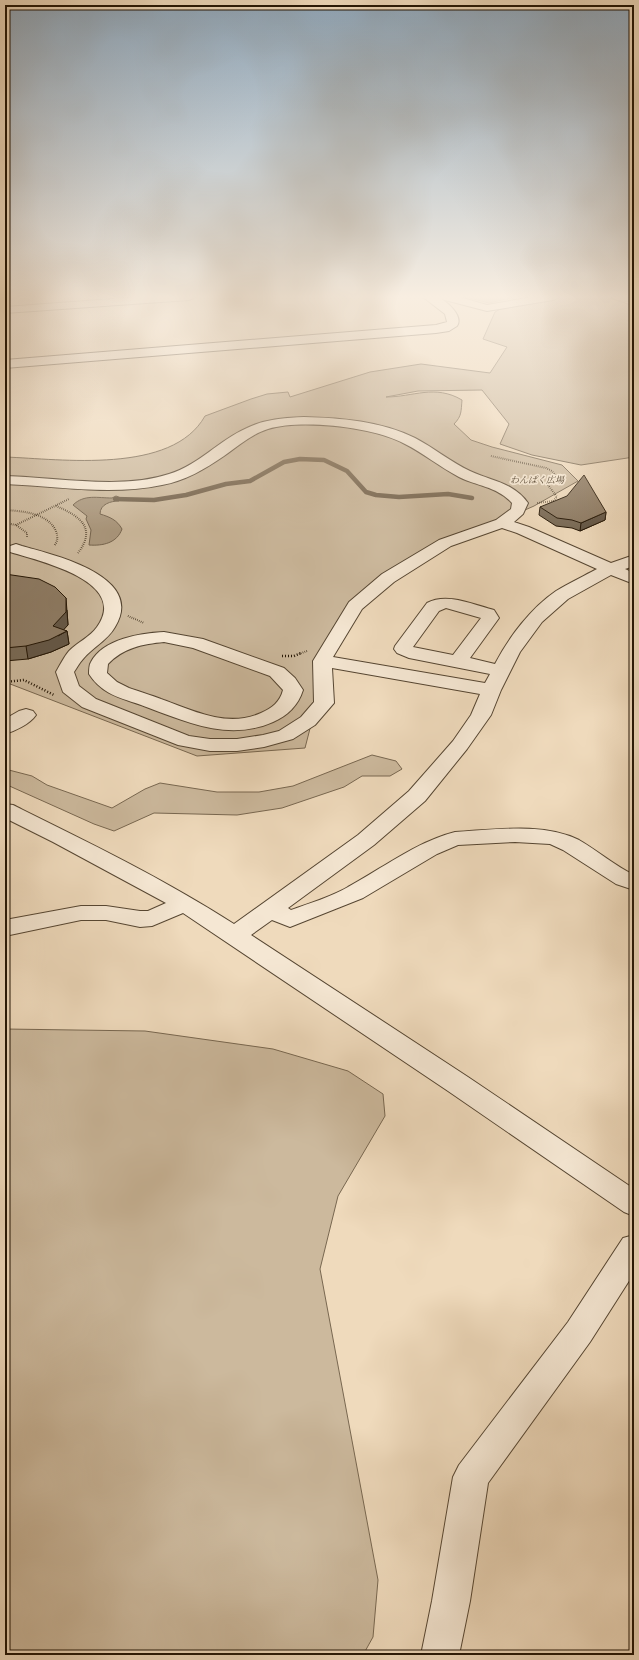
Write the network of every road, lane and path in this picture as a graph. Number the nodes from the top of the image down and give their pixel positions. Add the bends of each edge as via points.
1 (491, 456) dead end
2 (5, 480) edge
3 (98, 486) junction
4 (520, 503) junction
5 (55, 506) junction
6 (5, 510) edge
7 (35, 516) junction
8 (5, 523) edge
9 (502, 523) junction
10 (16, 549) dead end
11 (40, 557) junction
12 (634, 560) edge
13 (64, 564) junction
14 (610, 569) junction
15 (634, 579) edge
16 (317, 655) junction
17 (276, 656) dead end
18 (458, 661) dead end
19 (501, 671) junction
20 (5, 682) edge
21 (491, 690) junction
22 (80, 696) junction
23 (26, 715) dead end
24 (194, 719) joint
25 (5, 728) edge
26 (5, 810) edge
27 (634, 883) edge
28 (185, 903) junction
29 (272, 910) junction
30 (5, 928) edge
31 (234, 936) junction
32 (634, 1204) edge
33 (634, 1246) edge
34 (440, 1655) edge

1 - 4 path via 546,468 555,475 548,485 557,497 553,501
2 - 3 street
3 - 4 street via 132,486 183,475 252,430 311,421 363,426 401,437 417,444 459,471 505,489
3 - 5 path
4 - 9 street via 518,510
5 - 7 path
5 - 13 path via 75,514 87,529 86,544
6 - 7 path
7 - 8 path via 16,525
7 - 11 path via 55,527 58,537 57,543
9 - 14 street
9 - 16 street via 445,543 388,578 355,606
10 - 11 street
11 - 13 street
12 - 14 street
13 - 22 street via 92,577 111,596 113,604 112,615 105,629 76,656 64,672 70,688
14 - 15 street
14 - 19 street via 562,595 536,618 511,651
16 - 17 path
16 - 21 street
16 - 22 street via 324,703 308,721 286,735 250,743 210,745 185,741 89,704
18 - 19 street
19 - 21 street
20 - 22 path via 24,680 57,696
21 - 29 street via 481,715 460,745 417,796 366,840
23 - 25 street
24 - 24 street via 231,726 260,721 288,703 293,690 283,676 270,669 197,643 174,638 146,639 128,643 108,653 99,663 98,674 111,687
26 - 28 street via 61,836
27 - 29 street via 571,845 554,838 515,835 455,839 429,849 356,893 290,919
28 - 30 street via 152,918 81,913
28 - 31 street
29 - 31 street
31 - 32 street
33 - 34 street via 579,1332 472,1477

